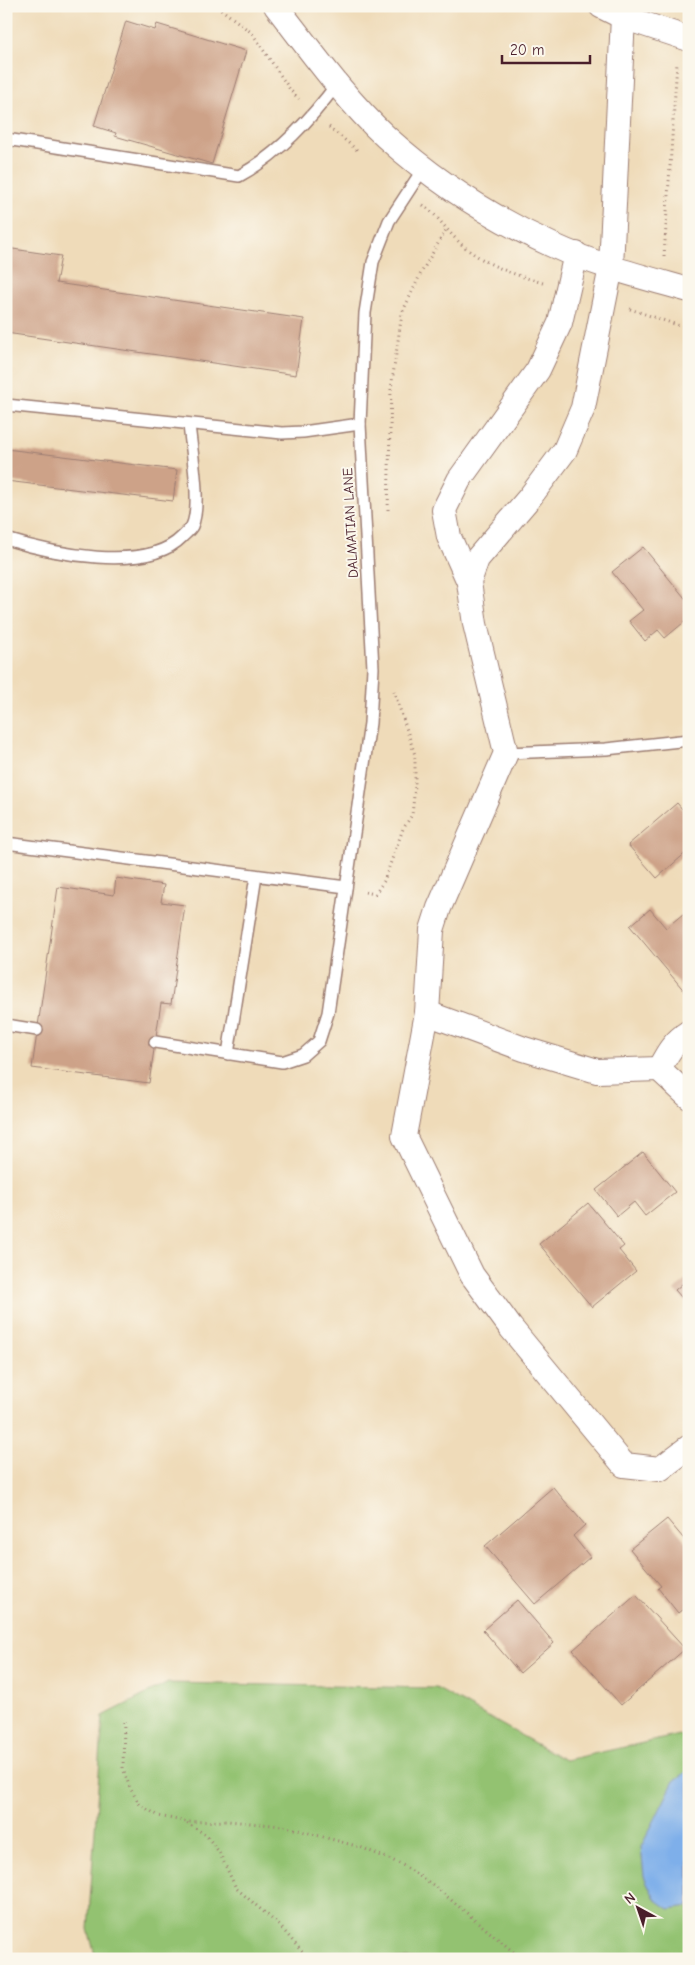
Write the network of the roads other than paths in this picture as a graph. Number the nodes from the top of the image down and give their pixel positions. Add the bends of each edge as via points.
1 (276, 6) edge
2 (601, 6) edge
3 (623, 17) junction
4 (684, 37) edge
5 (337, 84) junction
6 (6, 139) edge
7 (423, 169) junction
8 (576, 254) junction
9 (611, 267) junction
10 (689, 290) edge
11 (6, 405) edge
12 (189, 424) junction
13 (360, 424) junction
14 (6, 539) edge
15 (469, 582) junction
16 (689, 740) edge
17 (506, 753) junction
18 (6, 843) edge
19 (256, 876) junction
20 (346, 887) junction
21 (427, 1013) junction
22 (6, 1024) edge
23 (37, 1030) dead end
24 (689, 1032) edge
25 (155, 1042) dead end
26 (228, 1054) junction
27 (659, 1069) junction
28 (689, 1097) edge
29 (689, 1447) edge

1 - 5 street
2 - 3 street
3 - 4 street
3 - 9 street
5 - 6 lane via 301,127 262,163 239,176
5 - 7 street via 385,136
7 - 8 street via 482,209
7 - 13 lane, DALMATIAN LANE via 389,221 373,262 365,313
8 - 9 street
8 - 15 street via 560,323 538,370 459,480 444,510 449,537
9 - 10 street
9 - 15 street via 583,408 564,450 530,497 477,559
11 - 12 lane
12 - 13 lane via 282,433
12 - 14 lane via 197,506 192,527 175,544 151,556 80,557
13 - 20 lane, DALMATIAN LANE via 373,668 370,723
15 - 17 street via 475,624
16 - 17 lane via 606,749
17 - 21 street via 434,923
18 - 19 lane
19 - 20 lane
19 - 26 lane
20 - 26 lane, DALMATIAN LANE via 328,1013 319,1041 303,1055 282,1062
21 - 27 street via 597,1072
21 - 29 street via 404,1136 472,1276 624,1465 660,1469
22 - 23 lane
24 - 27 street via 669,1049
25 - 26 lane, DALMATIAN LANE
27 - 28 street

